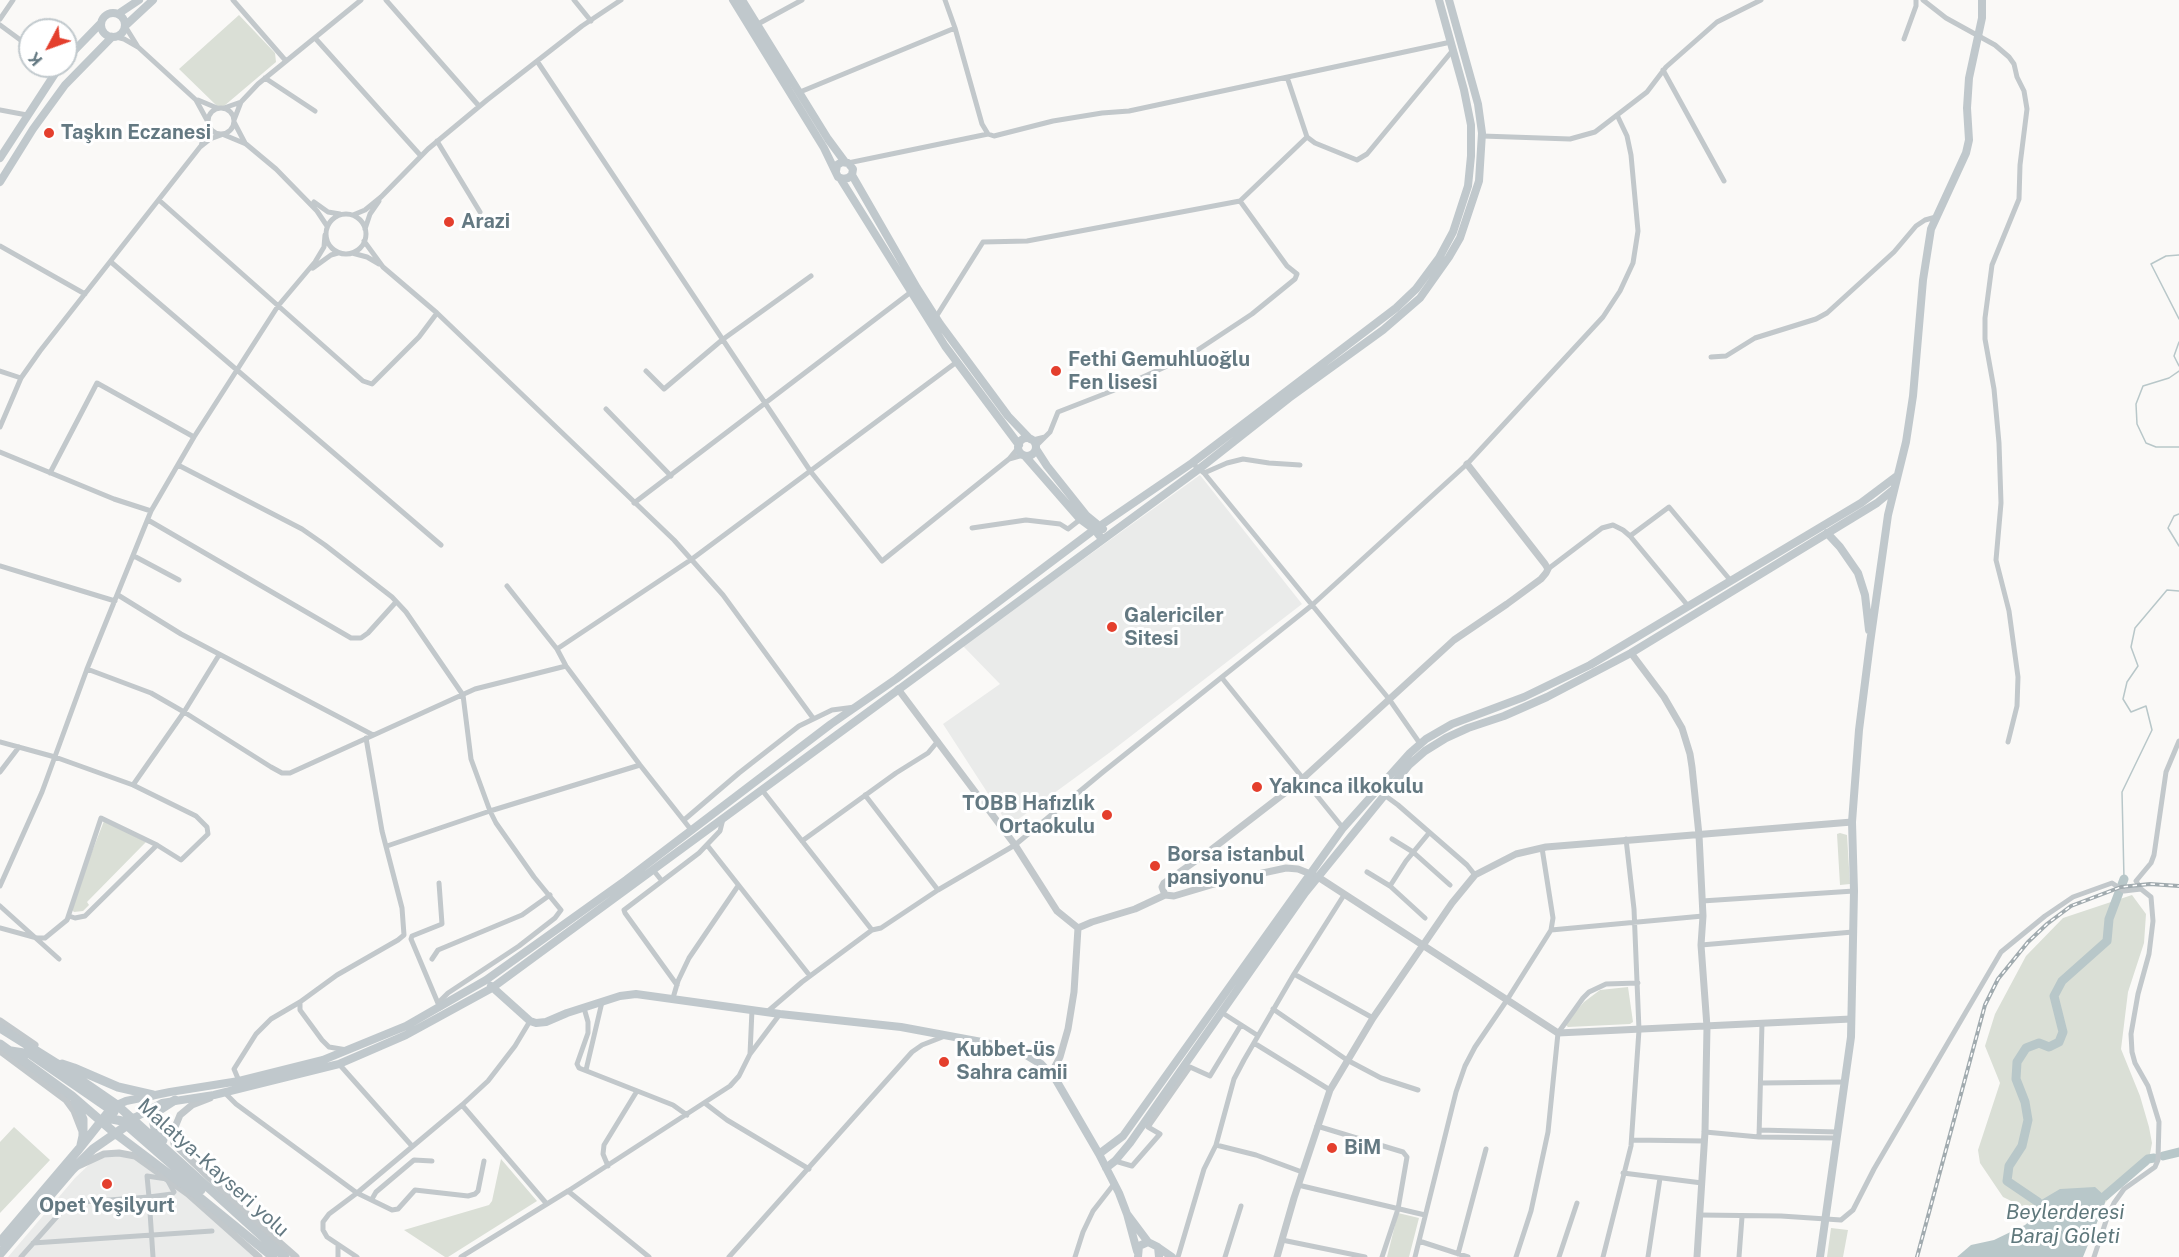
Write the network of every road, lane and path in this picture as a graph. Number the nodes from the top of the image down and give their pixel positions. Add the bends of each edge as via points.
1 (13, 0) edge
2 (139, 0) edge
3 (153, 0) edge
4 (233, 0) edge
5 (361, 0) edge
6 (386, 0) edge
7 (574, 0) edge
8 (621, 0) edge
9 (733, 0) edge
10 (742, 0) edge
11 (802, 0) edge
12 (945, 0) edge
13 (1439, 0) edge
14 (1449, 0) edge
15 (1761, 0) edge
16 (1916, 0) edge
17 (1923, 0) edge
18 (1982, 0) edge
19 (118, 14) junction
20 (0, 19) edge
21 (591, 21) junction
22 (101, 23) junction
23 (758, 24) junction
24 (0, 26) edge
25 (125, 26) junction
26 (955, 28) junction
27 (1978, 36) junction
28 (114, 37) junction
29 (315, 38) junction
30 (18, 39) edge
31 (1904, 39) dead end
32 (1452, 46) junction
33 (78, 47) edge
34 (138, 47) junction
35 (286, 61) junction
36 (537, 61) junction
37 (1663, 70) junction
38 (1287, 76) junction
39 (51, 78) edge
40 (266, 78) junction
41 (800, 92) junction
42 (196, 100) junction
43 (241, 102) junction
44 (479, 106) junction
45 (221, 108) junction
46 (0, 110) edge
47 (315, 111) dead end
48 (27, 115) junction
49 (1617, 115) junction
50 (234, 121) junction
51 (208, 123) junction
52 (222, 134) junction
53 (988, 134) junction
54 (1482, 136) junction
55 (1307, 137) junction
56 (437, 141) junction
57 (246, 144) junction
58 (200, 147) junction
59 (1, 156) edge
60 (421, 156) junction
61 (867, 160) junction
62 (847, 162) junction
63 (853, 173) junction
64 (838, 175) junction
65 (1724, 181) dead end
66 (0, 182) edge
67 (303, 194) junction
68 (381, 197) junction
69 (160, 201) junction
70 (1240, 201) junction
71 (480, 212) dead end
72 (342, 214) junction
73 (353, 215) junction
74 (1936, 217) junction
75 (327, 226) junction
76 (365, 229) junction
77 (325, 235) junction
78 (364, 241) junction
79 (0, 246) edge
80 (352, 253) junction
81 (341, 254) junction
82 (111, 262) junction
83 (383, 267) junction
84 (307, 272) junction
85 (811, 276) dead end
86 (911, 292) junction
87 (85, 294) junction
88 (278, 306) junction
89 (437, 313) junction
90 (936, 317) junction
91 (722, 340) junction
92 (1711, 357) dead end
93 (954, 364) dead end
94 (238, 368) junction
95 (0, 370) edge
96 (646, 371) dead end
97 (21, 378) junction
98 (765, 404) junction
99 (606, 409) dead end
100 (0, 427) edge
101 (194, 437) junction
102 (1034, 443) junction
103 (1021, 451) junction
104 (0, 452) edge
105 (1192, 463) junction
106 (1467, 464) junction
107 (178, 465) junction
108 (1300, 465) dead end
109 (1201, 471) junction
110 (811, 472) junction
111 (50, 473) junction
112 (670, 476) junction
113 (1897, 476) junction
114 (1894, 489) junction
115 (634, 502) junction
116 (151, 511) junction
117 (1083, 517) junction
118 (148, 520) junction
119 (972, 528) dead end
120 (1098, 528) junction
121 (1827, 533) junction
122 (1630, 536) junction
123 (1105, 537) junction
124 (441, 545) dead end
125 (134, 556) junction
126 (692, 559) junction
127 (0, 566) edge
128 (1548, 569) junction
129 (179, 580) dead end
130 (1731, 581) junction
131 (507, 586) dead end
132 (116, 598) junction
133 (396, 602) junction
134 (1311, 606) junction
135 (1689, 607) junction
136 (1870, 644) junction
137 (557, 649) junction
138 (1631, 653) junction
139 (219, 655) junction
140 (566, 666) junction
141 (87, 669) junction
142 (1222, 678) junction
143 (898, 689) junction
144 (463, 695) junction
145 (1389, 699) junction
146 (856, 707) junction
147 (184, 712) junction
148 (813, 718) junction
149 (373, 735) junction
150 (366, 738) junction
151 (938, 741) junction
152 (2179, 741) edge
153 (0, 742) edge
154 (2008, 742) dead end
155 (19, 747) junction
156 (1423, 747) junction
157 (55, 757) junction
158 (640, 765) junction
159 (0, 772) edge
160 (1303, 779) junction
161 (133, 785) junction
162 (762, 790) junction
163 (1383, 794) junction
164 (865, 795) junction
165 (490, 811) junction
166 (723, 819) junction
167 (684, 820) junction
168 (1852, 822) junction
169 (1343, 828) junction
170 (692, 831) junction
171 (1428, 833) junction
172 (1699, 835) junction
173 (1392, 839) dead end
174 (1626, 839) junction
175 (802, 841) junction
176 (157, 845) junction
177 (707, 845) junction
178 (1015, 845) junction
179 (387, 846) junction
180 (1542, 848) junction
181 (1413, 852) junction
182 (654, 871) junction
183 (1367, 872) dead end
184 (1314, 875) junction
185 (1475, 875) junction
186 (662, 881) junction
187 (439, 883) dead end
188 (1450, 885) dead end
189 (0, 886) edge
190 (738, 886) junction
191 (1390, 886) junction
192 (2141, 889) junction
193 (938, 890) junction
194 (1854, 891) junction
195 (550, 895) junction
196 (1165, 895) junction
197 (1344, 895) junction
198 (1702, 901) junction
199 (0, 906) edge
200 (1703, 916) junction
201 (1425, 918) dead end
202 (67, 920) junction
203 (1635, 923) junction
204 (0, 928) edge
205 (1078, 928) junction
206 (872, 930) junction
207 (1551, 930) junction
208 (1853, 932) junction
209 (37, 938) junction
210 (1423, 945) junction
211 (1701, 945) junction
212 (59, 959) dead end
213 (432, 959) dead end
214 (1294, 974) junction
215 (810, 976) junction
216 (486, 980) junction
217 (1638, 982) junction
218 (677, 985) junction
219 (492, 988) junction
220 (673, 998) junction
221 (1508, 1000) junction
222 (300, 1002) junction
223 (602, 1002) junction
224 (441, 1008) junction
225 (584, 1008) junction
226 (752, 1010) junction
227 (1273, 1010) junction
228 (766, 1012) junction
229 (1221, 1012) junction
230 (780, 1014) junction
231 (1373, 1018) junction
232 (1851, 1019) junction
233 (530, 1020) junction
234 (0, 1021) edge
235 (1762, 1023) junction
236 (1241, 1025) junction
237 (1707, 1027) junction
238 (0, 1028) edge
239 (1639, 1030) junction
240 (1558, 1034) junction
241 (1257, 1035) junction
242 (946, 1036) junction
243 (1254, 1043) junction
244 (0, 1044) edge
245 (35, 1045) joint
246 (0, 1051) edge
247 (10, 1051) junction
248 (350, 1051) junction
249 (750, 1054) junction
250 (1347, 1060) junction
251 (56, 1063) junction
252 (339, 1064) junction
253 (586, 1070) junction
254 (1051, 1074) junction
255 (239, 1081) junction
256 (1844, 1082) junction
257 (1761, 1083) junction
258 (1330, 1090) junction
259 (1418, 1090) dead end
260 (637, 1091) junction
261 (225, 1092) junction
262 (153, 1095) junction
263 (214, 1095) junction
264 (72, 1096) junction
265 (175, 1100) junction
266 (706, 1104) junction
267 (462, 1105) junction
268 (111, 1106) junction
269 (687, 1115) junction
270 (102, 1121) junction
271 (130, 1124) junction
272 (1317, 1126) junction
273 (1705, 1132) junction
274 (1759, 1133) junction
275 (1836, 1135) junction
276 (83, 1136) junction
277 (119, 1136) junction
278 (1632, 1140) junction
279 (1704, 1141) junction
280 (1216, 1145) junction
281 (412, 1146) junction
282 (80, 1149) junction
283 (1486, 1149) dead end
284 (138, 1150) junction
285 (1098, 1154) junction
286 (175, 1157) junction
287 (432, 1161) dead end
288 (484, 1161) dead end
289 (1115, 1161) junction
290 (608, 1166) junction
291 (152, 1167) junction
292 (1106, 1168) junction
293 (809, 1169) junction
294 (72, 1170) junction
295 (1302, 1172) junction
296 (1623, 1173) junction
297 (1660, 1178) junction
298 (167, 1179) junction
299 (1702, 1183) junction
300 (1114, 1184) junction
301 (1298, 1185) junction
302 (568, 1191) junction
303 (357, 1193) junction
304 (149, 1197) junction
305 (372, 1199) junction
306 (546, 1203) junction
307 (1577, 1203) dead end
308 (1241, 1206) dead end
309 (1398, 1209) junction
310 (1127, 1214) junction
311 (238, 1215) junction
312 (1425, 1215) junction
313 (1700, 1215) junction
314 (1742, 1217) junction
315 (1825, 1219) junction
316 (212, 1231) dead end
317 (152, 1235) junction
318 (1282, 1239) junction
319 (1419, 1241) junction
320 (0, 1242) edge
321 (1148, 1242) junction
322 (33, 1243) junction
323 (338, 1245) junction
324 (1158, 1247) junction
325 (0, 1254) edge
326 (1137, 1255) edge
327 (1455, 1255) edge
328 (21, 1257) edge
329 (153, 1257) edge
330 (259, 1257) edge
331 (273, 1257) edge
332 (285, 1257) edge
333 (296, 1257) edge
334 (338, 1257) edge
335 (357, 1257) edge
336 (461, 1257) edge
337 (649, 1257) edge
338 (729, 1257) edge
339 (1075, 1257) edge
340 (1159, 1257) edge
341 (1173, 1257) edge
342 (1178, 1257) edge
343 (1225, 1257) edge
344 (1277, 1257) edge
345 (1365, 1257) edge
346 (1382, 1257) edge
347 (1415, 1257) edge
348 (1468, 1257) edge
349 (1516, 1257) edge
350 (1559, 1257) edge
351 (1603, 1257) edge
352 (1648, 1257) edge
353 (1697, 1257) edge
354 (1739, 1257) edge
355 (1820, 1257) edge
356 (2094, 1257) edge

1 - 20 street
2 - 19 main road
3 - 25 main road
4 - 35 street
5 - 29 street
6 - 44 street
7 - 21 street
8 - 21 street
9 - 64 main road
10 - 23 main road
11 - 23 street
12 - 26 street
13 - 32 main road
14 - 54 main road via 1478,104
15 - 37 street via 1717,22
16 - 31 street
17 - 27 street
18 - 27 main road
19 - 22 main road via 107,14
19 - 25 main road
21 - 36 street
22 - 28 main road via 105,34
22 - 33 main road
23 - 41 main road
24 - 30 street
25 - 28 main road
25 - 34 street
26 - 41 street
26 - 53 street
27 - 74 main road via 1969,78 1969,140
27 - 154 street via 1995,45 2014,64 2027,109 2019,199 1992,266 1985,318 1999,443 2001,503 1996,560 2009,611 2018,676 2017,706
28 - 34 street
28 - 66 main road via 65,85
29 - 35 street
29 - 60 street
32 - 38 street
32 - 55 street via 1362,158 1351,159
32 - 105 main road via 1471,126 1471,156 1468,186 1453,232 1438,258 1416,289 1396,308
34 - 42 street
35 - 40 street
36 - 44 street
36 - 91 street
37 - 49 street via 1647,92
37 - 65 street
38 - 53 street via 1129,111 1053,121 999,136
38 - 55 street
39 - 48 main road
40 - 43 street
40 - 47 street
41 - 62 main road
42 - 45 street
42 - 51 street
43 - 45 street
43 - 50 street
44 - 56 street
45 - 50 street via 230,111
45 - 51 street via 209,114
46 - 48 street
48 - 59 main road
49 - 54 street via 1583,137
49 - 106 street via 1631,155 1638,231 1633,263 1603,317
50 - 52 street via 229,132
50 - 57 street
51 - 52 street via 212,131
51 - 58 street
52 - 57 street
52 - 58 street
53 - 61 street
54 - 109 main road via 1479,181 1470,212 1449,257 1420,298
55 - 70 street
56 - 60 street
56 - 71 street
57 - 67 street
58 - 69 street
60 - 68 street
61 - 62 street
61 - 63 street
62 - 63 main road
62 - 64 main road via 837,165
63 - 64 main road via 846,179
63 - 90 main road
64 - 86 main road
67 - 72 street via 328,212
67 - 75 street
68 - 73 street
68 - 76 street
69 - 82 street
69 - 88 street
70 - 90 street via 1027,241 983,242
70 - 102 street via 1297,274 1295,279 1252,314 1186,357 1058,412 1045,437
72 - 73 street
72 - 75 street
73 - 76 street
74 - 92 street via 1916,226 1894,252 1827,313 1755,339 1726,356
74 - 113 main road via 1923,280 1913,396
75 - 77 street
76 - 78 street
77 - 81 street via 331,248
77 - 84 street via 324,247
78 - 80 street
78 - 83 street
79 - 87 street
80 - 81 street
80 - 83 street
81 - 84 street via 331,255
82 - 87 street
82 - 94 street
83 - 89 street
84 - 88 street
85 - 91 street
86 - 98 street
86 - 103 main road
87 - 97 street
88 - 89 street via 363,381 372,384
88 - 94 street
89 - 115 street
90 - 102 main road via 1008,416
91 - 96 street via 664,389
91 - 98 street
93 - 110 street
94 - 101 street
94 - 124 street
95 - 97 street
97 - 100 street
98 - 110 street
98 - 112 street
99 - 112 street
101 - 107 street
101 - 111 street via 97,382
102 - 103 main road via 1022,440
102 - 103 main road via 1033,454
102 - 117 main road
103 - 110 street via 882,561
103 - 117 main road
104 - 111 street
105 - 109 street
105 - 120 main road
106 - 128 street
106 - 134 street
107 - 116 street
107 - 133 street via 302,529
108 - 109 street via 1243,459
109 - 123 main road
109 - 134 street
110 - 126 street
111 - 116 street
112 - 115 street
113 - 114 main road
113 - 130 main road via 1861,503
114 - 121 main road
114 - 136 main road
115 - 126 street
116 - 118 street
117 - 119 street via 1068,529 1060,524 1026,520
117 - 120 main road
118 - 125 street
118 - 133 street via 351,638 368,633
120 - 123 main road
120 - 146 main road
121 - 136 main road via 1858,573 1865,595
121 - 138 main road
122 - 128 street via 1617,526 1607,525
122 - 130 street via 1669,507
122 - 135 street
123 - 143 main road
125 - 129 street
125 - 132 street
126 - 137 street
126 - 148 street
127 - 132 street
128 - 145 street via 1524,592 1454,640
130 - 135 main road
131 - 137 street
132 - 139 street
132 - 141 street
133 - 144 street
134 - 142 street
134 - 145 street
135 - 156 main road via 1590,665 1524,697 1452,724
136 - 168 main road
137 - 140 street
138 - 156 main road via 1547,697
138 - 172 street via 1682,728 1690,754
139 - 147 street
139 - 149 street
140 - 144 street via 487,685
140 - 158 street
141 - 147 street via 151,693
141 - 157 street
142 - 160 street
142 - 178 street
143 - 151 street
143 - 162 main road
144 - 149 street
144 - 165 street via 471,759
145 - 156 street
145 - 160 street
146 - 148 street via 832,710
146 - 170 main road
147 - 150 street via 282,773 304,768
147 - 161 street
148 - 167 street
149 - 150 street
150 - 179 street
151 - 164 street via 928,753
151 - 178 street
152 - 192 street via 2166,772 2151,863 2136,881
153 - 155 street
155 - 157 street
155 - 159 street
156 - 163 main road
156 - 169 main road via 1395,767
157 - 161 street
157 - 189 street
158 - 165 street
158 - 167 street
160 - 169 street
160 - 196 street via 1164,883
161 - 176 street via 186,810 208,829 208,834 181,860
162 - 166 main road
162 - 175 street
163 - 171 street
163 - 184 main road
164 - 175 street
164 - 193 street
165 - 179 street
165 - 195 street
166 - 177 street via 720,831
166 - 182 main road
167 - 170 street
168 - 172 street
168 - 194 main road
169 - 184 main road
170 - 216 main road
171 - 181 street
171 - 185 street
172 - 174 street
172 - 198 street
173 - 181 street
174 - 180 street
174 - 203 street
175 - 206 street
176 - 202 street via 86,916 69,916
176 - 202 street via 101,818
177 - 186 street
177 - 190 street
178 - 193 street
178 - 205 street via 1057,911
179 - 222 street via 402,908 404,935
180 - 185 street via 1516,854
180 - 207 street via 1553,918
181 - 188 street
181 - 191 street
182 - 186 street
182 - 219 main road
183 - 191 street
184 - 196 street via 1286,868
184 - 197 street
184 - 229 main road
184 - 285 main road via 1123,1136
185 - 210 street
186 - 218 street via 624,910
187 - 224 street via 442,924 411,939
190 - 215 street
190 - 218 street via 689,958
191 - 201 street
192 - 315 street via 2124,891 2112,883 2073,897 2001,952 1853,1210 1841,1220
192 - 356 street via 2151,897 2153,921 2131,1034 2132,1052 2159,1122 2159,1153 2155,1167 2130,1184 2114,1203
193 - 206 street
194 - 198 street
194 - 208 main road
195 - 213 street via 522,915 438,950
195 - 224 street via 561,910 559,914 448,993 441,1000
196 - 205 street
197 - 210 street
197 - 214 street
198 - 200 street
199 - 209 street
200 - 203 street
200 - 211 street
202 - 209 street via 45,938
203 - 207 street
203 - 217 street
204 - 209 street
205 - 254 street via 1068,1029
206 - 215 street
207 - 221 street
208 - 211 street
208 - 232 main road
209 - 212 street
210 - 221 street
210 - 231 street
211 - 237 street
214 - 227 street
214 - 231 street
215 - 228 street
216 - 219 main road
216 - 224 main road
217 - 239 street
217 - 240 street via 1606,984 1590,992
218 - 220 street
219 - 233 main road
219 - 252 main road via 405,1035
220 - 223 main road via 636,994
220 - 226 main road
221 - 240 street
221 - 312 street via 1465,1066
222 - 248 street via 300,1010 329,1047
222 - 255 street via 271,1018 256,1034 234,1069
223 - 225 main road
223 - 253 street
224 - 248 main road
225 - 233 main road via 546,1022
225 - 253 street via 588,1034 577,1064
226 - 228 main road
226 - 249 street
227 - 241 street
227 - 250 street
228 - 230 main road
229 - 236 street
229 - 289 main road
230 - 242 main road via 901,1027
230 - 249 street
231 - 250 street
232 - 235 street
232 - 256 main road
233 - 267 street via 495,1072
234 - 245 street
235 - 237 street
235 - 257 street
236 - 241 street
236 - 289 street via 1210,1076 1190,1067 1148,1127 1160,1134 1132,1166
237 - 239 street
237 - 273 street
238 - 251 highway
239 - 240 street
239 - 278 street
240 - 349 street via 1546,1142
241 - 243 street
242 - 254 main road via 1023,1053
242 - 293 street via 912,1052
243 - 258 street
243 - 280 street via 1234,1080
244 - 247 highway
245 - 251 highway
246 - 276 street via 66,1100
247 - 264 highway
247 - 268 highway via 30,1054
248 - 255 main road
249 - 266 street via 739,1076
250 - 258 street
250 - 259 street via 1381,1078
251 - 262 highway via 118,1087
251 - 268 highway
252 - 261 main road
252 - 281 street
253 - 260 street
254 - 285 main road
255 - 262 main road
256 - 257 street
256 - 275 main road
257 - 274 street
258 - 272 street
260 - 269 street
260 - 290 street via 604,1145
261 - 263 main road
261 - 303 street
262 - 268 main road
263 - 265 main road
263 - 333 street via 180,1115 173,1132 174,1144
264 - 270 highway
264 - 276 highway via 83,1119
265 - 271 main road via 162,1103
265 - 286 highway via 153,1119 155,1129
266 - 269 street
266 - 293 street
267 - 281 street
267 - 306 street
268 - 270 highway
268 - 271 highway, Malatya-Kayseri yolu
269 - 290 street
270 - 271 highway via 117,1119
270 - 277 highway
270 - 282 highway
271 - 277 highway
271 - 286 highway, Malatya-Kayseri yolu
271 - 311 highway via 223,1209
272 - 295 street
272 - 309 street via 1405,1154 1408,1161
273 - 274 street
273 - 279 street
274 - 275 street
275 - 315 main road
276 - 282 highway
277 - 284 highway
277 - 294 highway via 93,1149
278 - 279 street
278 - 296 street
279 - 299 street
280 - 295 street
280 - 342 street via 1204,1168
281 - 303 street
282 - 320 highway
283 - 327 street
284 - 291 highway
284 - 331 highway
285 - 292 main road
286 - 311 highway, Malatya-Kayseri yolu
287 - 305 street via 414,1160
288 - 305 street via 475,1194 416,1190 398,1209 392,1210
289 - 292 main road
290 - 302 street
291 - 294 street via 135,1156 119,1153 104,1154
291 - 298 street
292 - 300 main road
293 - 338 street
294 - 325 highway
295 - 301 street
296 - 297 street
296 - 351 street
297 - 299 street
297 - 352 street
298 - 304 street via 174,1192
298 - 304 street via 147,1176
298 - 330 street
299 - 313 street
300 - 310 main road
300 - 339 street via 1093,1211
301 - 309 street
301 - 318 street
302 - 306 street
302 - 337 street
303 - 305 street
303 - 323 street via 323,1222 327,1237
304 - 317 street
304 - 322 street via 69,1203
306 - 336 street
307 - 350 street
308 - 343 street
309 - 312 street
309 - 346 street
310 - 321 main road
310 - 326 main road
311 - 332 highway, Malatya-Kayseri yolu
312 - 319 street
313 - 314 street
313 - 353 street
314 - 315 street
314 - 354 street
315 - 355 main road
316 - 317 street
317 - 322 street
317 - 329 street
318 - 344 street
318 - 345 street
319 - 327 street
319 - 347 street
321 - 324 main road
321 - 326 main road via 1142,1244
322 - 328 street
323 - 334 street
323 - 335 street
324 - 340 main road
324 - 341 main road
327 - 348 street

